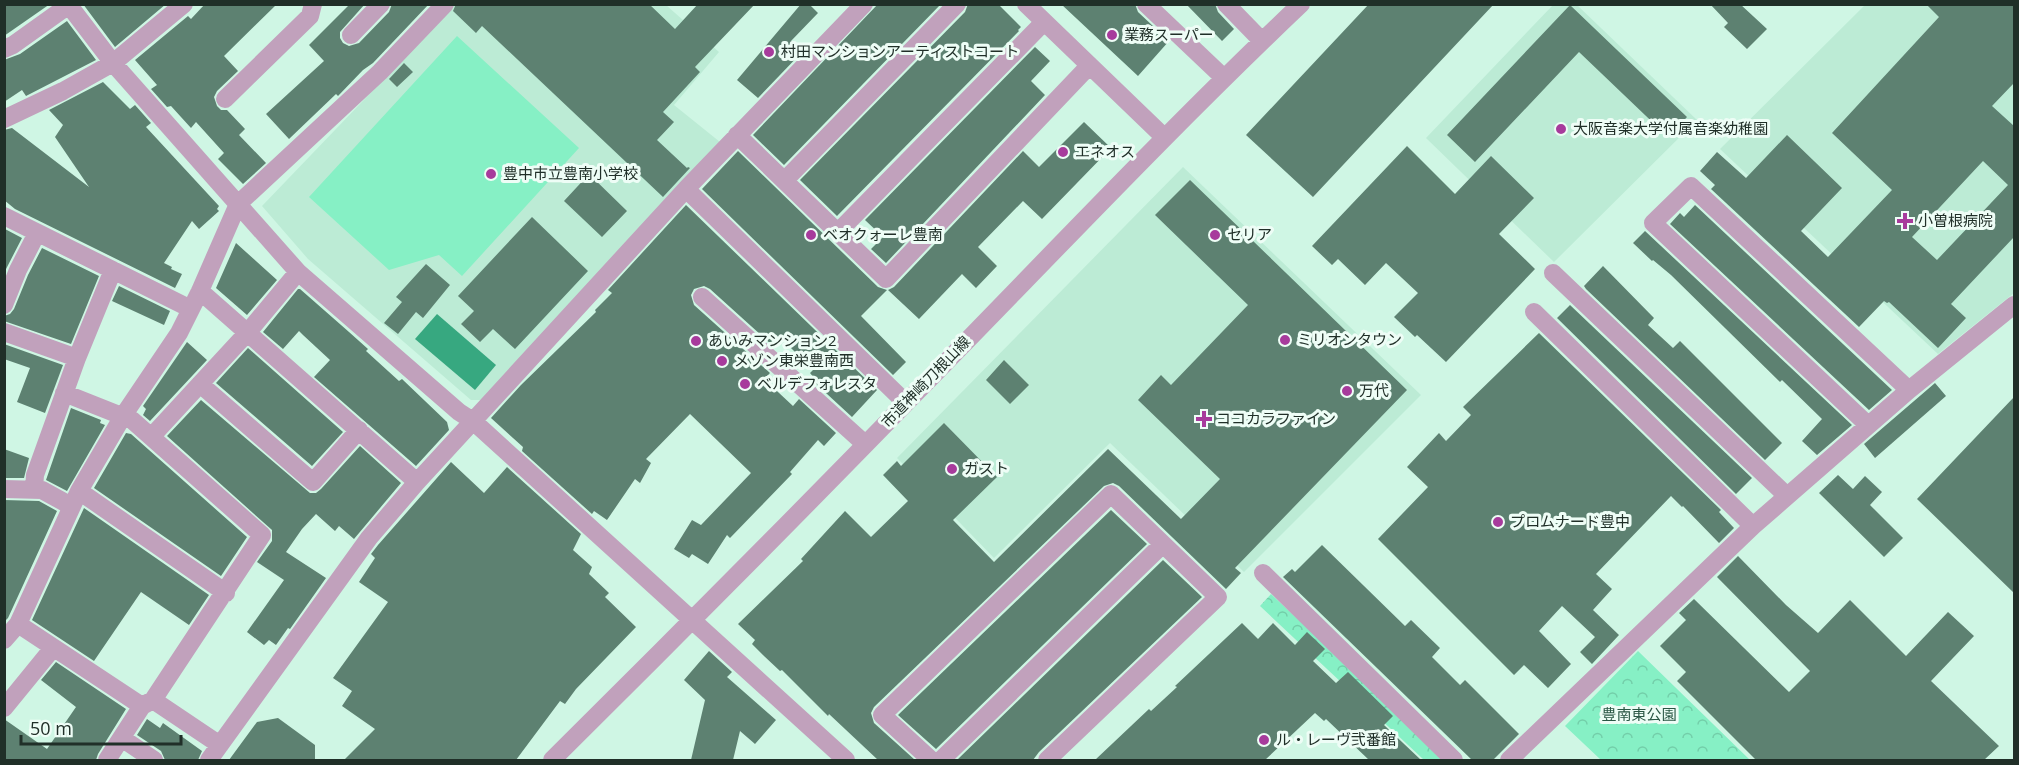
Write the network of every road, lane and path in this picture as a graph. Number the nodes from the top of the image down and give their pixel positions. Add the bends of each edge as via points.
1 (184, 4) edge
2 (313, 4) edge
3 (381, 4) edge
4 (445, 4) edge
5 (864, 4) edge
6 (957, 4) edge
7 (1026, 4) edge
8 (1146, 4) edge
9 (1226, 4) edge
10 (1301, 4) edge
11 (68, 5) edge
12 (1044, 22) junction
13 (351, 35) dead end
14 (1262, 41) junction
15 (4, 49) edge
16 (113, 63) junction
17 (1089, 66) junction
18 (1224, 78) junction
19 (225, 99) dead end
20 (4, 119) edge
21 (737, 135) junction
22 (1164, 137) junction
23 (785, 180) junction
24 (686, 189) junction
25 (238, 204) junction
26 (4, 216) edge
27 (838, 232) junction
28 (38, 233) junction
29 (113, 270) junction
30 (298, 272) junction
31 (1552, 273) dead end
32 (200, 291) junction
33 (702, 297) dead end
34 (4, 304) edge
35 (2014, 305) edge
36 (191, 309) junction
37 (1534, 312) dead end
38 (4, 332) edge
39 (248, 332) junction
40 (77, 358) junction
41 (200, 384) junction
42 (1910, 390) junction
43 (64, 393) junction
44 (906, 403) junction
45 (123, 416) junction
46 (473, 421) junction
47 (1868, 425) junction
48 (359, 430) junction
49 (152, 436) junction
50 (865, 444) junction
51 (417, 482) junction
52 (4, 489) edge
53 (34, 490) junction
54 (1787, 496) junction
55 (75, 499) junction
56 (1753, 526) junction
57 (1163, 544) junction
58 (1263, 573) dead end
59 (226, 593) junction
60 (693, 620) junction
61 (18, 624) junction
62 (4, 640) edge
63 (53, 648) junction
64 (148, 703) junction
65 (4, 708) edge
66 (123, 739) junction
67 (220, 745) junction
68 (107, 760) edge
69 (154, 760) edge
70 (209, 760) edge
71 (552, 760) edge
72 (846, 760) edge
73 (932, 760) edge
74 (940, 760) edge
75 (1047, 760) edge
76 (1454, 760) edge
77 (1509, 760) edge

1 - 16 street
2 - 19 street via 310,16
3 - 13 street
4 - 25 street via 380,72
5 - 21 street
6 - 23 street
7 - 12 street
8 - 18 street
9 - 14 street
10 - 14 street, 市道神崎刀根山線
11 - 15 street
11 - 16 street
12 - 17 street
12 - 27 street
14 - 18 street, 市道神崎刀根山線
16 - 20 street
16 - 25 street
17 - 22 street
17 - 27 street via 886,279
18 - 22 street, 市道神崎刀根山線
21 - 23 street
21 - 24 street
22 - 44 street, 市道神崎刀根山線
23 - 27 street
24 - 44 street
24 - 46 street
25 - 30 street
25 - 32 street
26 - 28 street
28 - 29 street
28 - 34 street
29 - 36 street
29 - 40 street
30 - 39 street
30 - 46 street
31 - 54 street
32 - 36 street
32 - 39 street
33 - 50 street
35 - 42 street
36 - 45 street
37 - 56 street
38 - 40 street
39 - 41 street
39 - 48 street
40 - 43 street
41 - 48 street via 313,482
41 - 49 street
42 - 47 street
42 - 47 street via 1691,186 1653,223
43 - 45 street
43 - 53 street via 35,475
44 - 50 street, 市道神崎刀根山線
45 - 49 street
45 - 55 street
46 - 51 street
46 - 60 street
47 - 54 street
48 - 51 street
49 - 59 street via 262,535
50 - 60 street, 市道神崎刀根山線
51 - 67 street via 369,538
52 - 53 street
53 - 55 street
54 - 56 street
55 - 59 street
55 - 61 street
56 - 77 street
57 - 73 street via 1111,494 882,715
57 - 74 street
57 - 75 street via 1218,597
58 - 76 street
59 - 64 street
60 - 71 street, 市道神崎刀根山線
60 - 72 street
61 - 62 street
61 - 63 street
63 - 64 street
63 - 65 street
64 - 66 street
64 - 67 street
66 - 68 street
66 - 69 street
67 - 70 street

